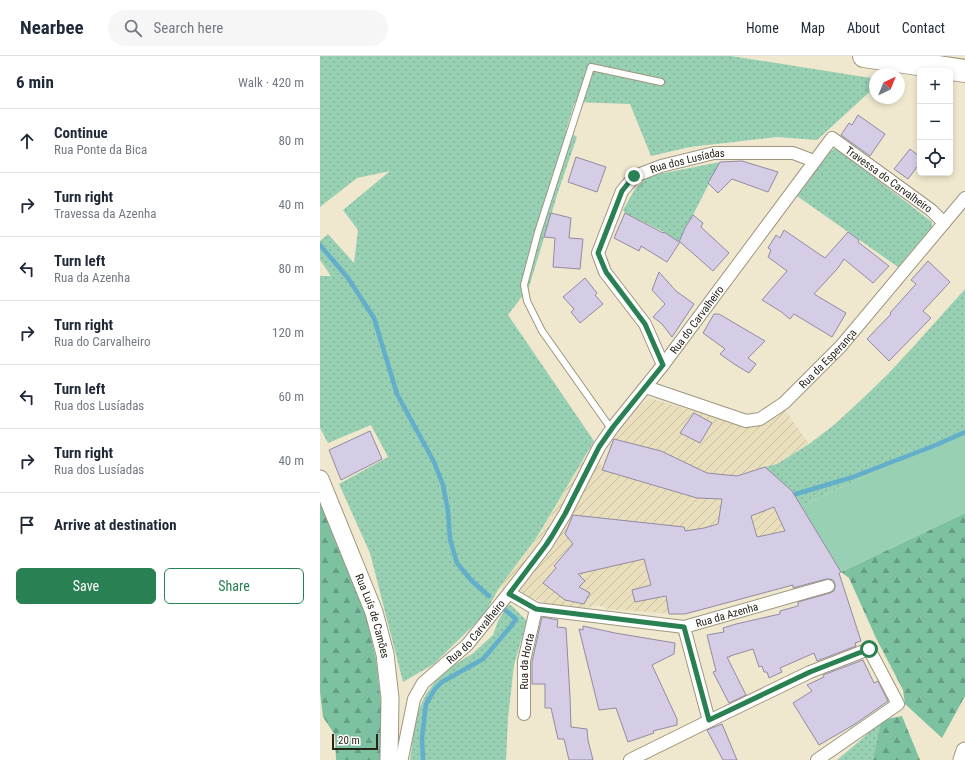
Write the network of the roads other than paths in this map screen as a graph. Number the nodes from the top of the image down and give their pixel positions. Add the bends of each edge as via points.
1 (864, 56) edge
2 (965, 71) edge
3 (661, 82) dead end
4 (832, 138) joint
5 (814, 161) junction
6 (965, 198) edge
7 (944, 224) junction
8 (663, 365) junction
9 (646, 387) junction
10 (612, 430) junction
11 (320, 479) edge
12 (828, 586) dead end
13 (509, 594) junction
14 (536, 609) junction
15 (684, 627) junction
16 (524, 714) dead end
17 (709, 720) junction
18 (965, 751) edge
19 (389, 760) edge
20 (400, 760) edge
21 (630, 760) edge
22 (818, 760) edge
23 (962, 760) edge

1 - 2 highway
3 - 10 lane via 591,67 524,284 527,301 542,330
4 - 5 street, Rua do Carvalheiro
4 - 7 street, Travessa do Carvalheiro via 931,210
5 - 8 street, Rua do Carvalheiro
5 - 8 street, Rua dos Lusíadas via 793,153 714,153 661,166 634,176 622,191 598,253 606,272 645,324
6 - 7 street, Rua da Esperança
7 - 9 street, Rua da Esperança via 841,346 784,403 760,419 746,421
8 - 9 street, Rua do Carvalheiro
9 - 10 street, Rua do Carvalheiro
10 - 13 street, Rua do Carvalheiro via 599,447 546,545
11 - 19 main road, Rua Luís de Camões via 374,612 385,654 390,698
12 - 15 street, Rua da Azenha
13 - 14 street, Rua da Azenha
13 - 20 street, Rua do Carvalheiro via 467,645 424,683 414,699
14 - 15 street, Rua da Azenha
14 - 16 street, Rua da Horta via 524,661
15 - 17 street
17 - 21 street
17 - 22 street via 810,672 869,649 898,704
18 - 23 main road

